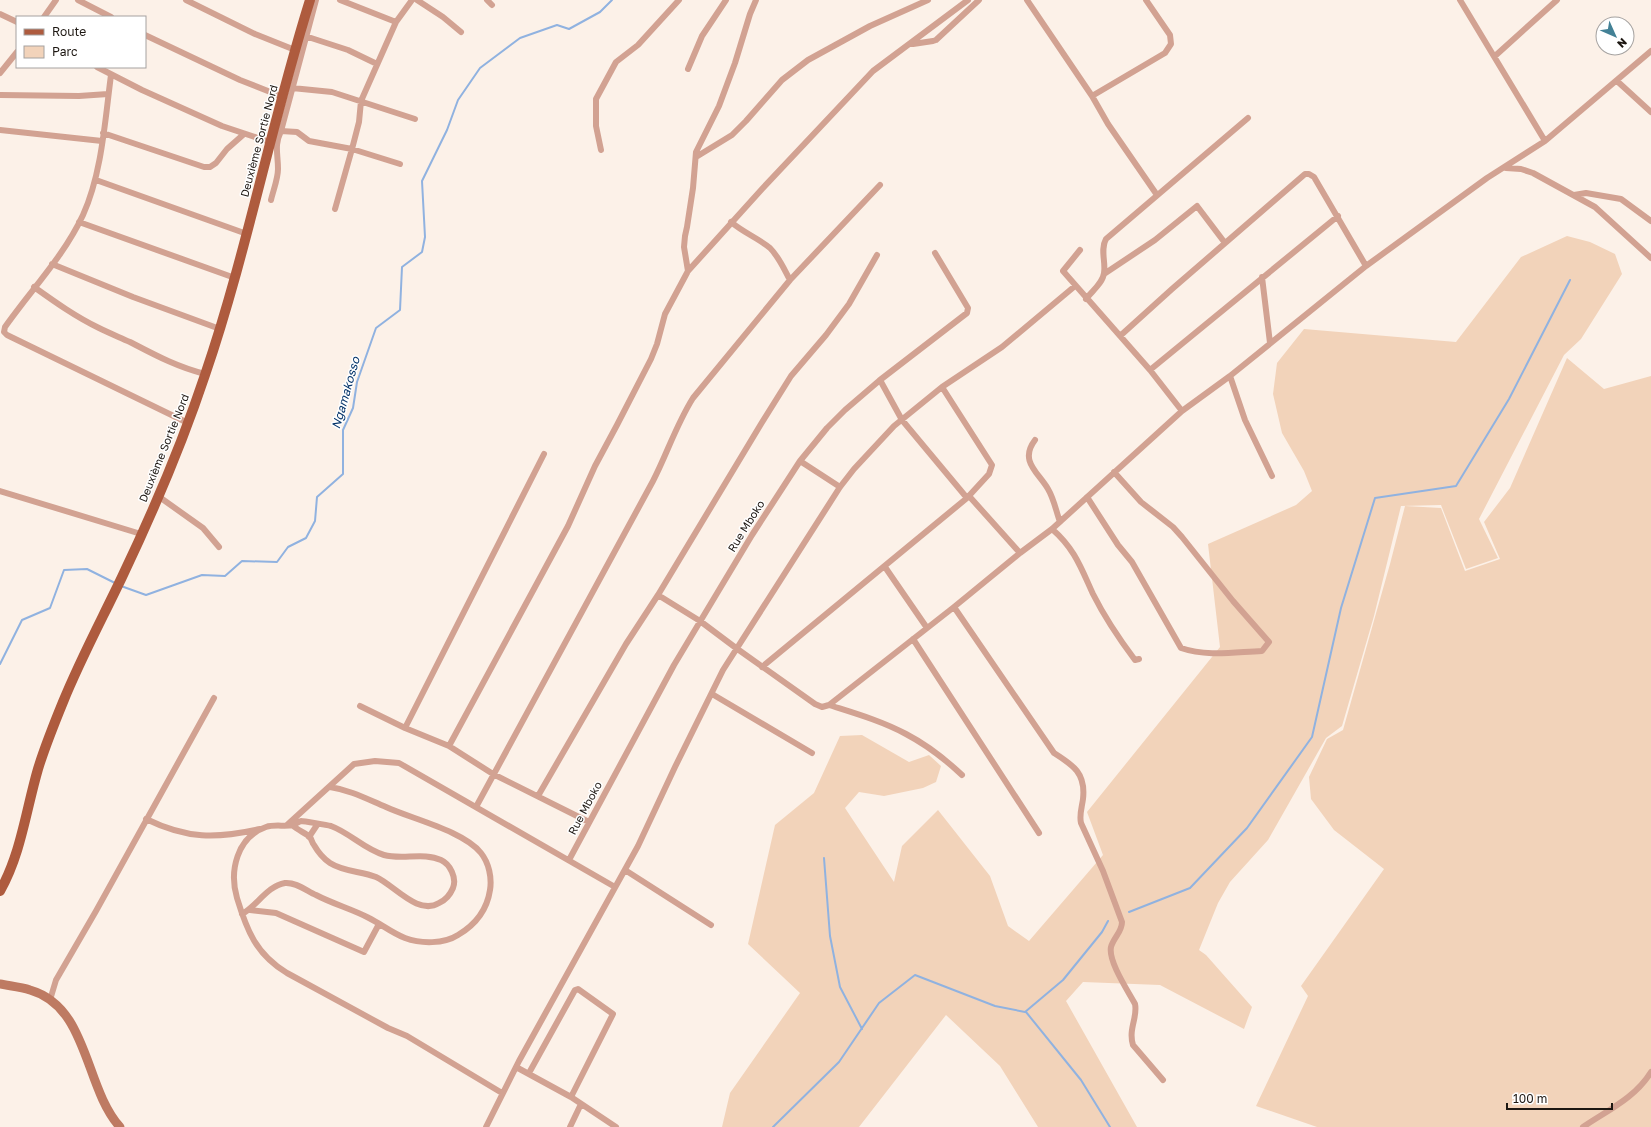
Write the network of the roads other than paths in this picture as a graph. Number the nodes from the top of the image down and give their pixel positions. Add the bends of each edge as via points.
1 (56, 0) edge
2 (78, 0) edge
3 (186, 0) edge
4 (310, 0) edge
5 (340, 0) edge
6 (412, 0) edge
7 (417, 0) edge
8 (487, 0) edge
9 (679, 0) edge
10 (726, 0) edge
11 (756, 0) edge
12 (928, 0) edge
13 (968, 0) edge
14 (979, 0) edge
15 (1027, 0) edge
16 (1146, 0) edge
17 (1460, 0) edge
18 (1557, 0) edge
19 (492, 5) dead end
20 (0, 14) edge
21 (45, 16) edge
22 (109, 16) edge
23 (16, 22) edge
24 (396, 22) junction
25 (461, 32) dead end
26 (146, 34) edge
27 (305, 36) junction
28 (911, 44) junction
29 (295, 50) junction
30 (1651, 51) edge
31 (16, 53) edge
32 (1495, 56) junction
33 (377, 64) junction
34 (99, 68) edge
35 (688, 69) dead end
36 (1, 71) edge
37 (111, 75) junction
38 (1617, 81) junction
39 (292, 88) junction
40 (108, 94) junction
41 (0, 95) edge
42 (1092, 96) junction
43 (283, 97) junction
44 (361, 101) junction
45 (1651, 112) edge
46 (1248, 118) dead end
47 (415, 119) dead end
48 (0, 130) edge
49 (281, 131) junction
50 (103, 133) junction
51 (244, 134) junction
52 (102, 141) junction
53 (1545, 141) junction
54 (270, 142) junction
55 (352, 149) junction
56 (601, 150) dead end
57 (696, 157) junction
58 (400, 164) dead end
59 (1506, 168) junction
60 (96, 180) junction
61 (880, 185) dead end
62 (1157, 195) junction
63 (1574, 195) junction
64 (271, 200) dead end
65 (335, 209) dead end
66 (1338, 216) junction
67 (1651, 221) edge
68 (79, 222) junction
69 (731, 222) junction
70 (247, 234) junction
71 (1225, 243) junction
72 (1080, 250) dead end
73 (935, 254) dead end
74 (877, 255) dead end
75 (1651, 258) edge
76 (52, 264) junction
77 (1366, 266) junction
78 (688, 271) junction
79 (1104, 274) junction
80 (235, 278) junction
81 (1262, 278) junction
82 (790, 280) junction
83 (1075, 286) junction
84 (34, 288) junction
85 (1086, 299) junction
86 (220, 329) junction
87 (1120, 336) junction
88 (1270, 343) junction
89 (1150, 370) junction
90 (206, 374) junction
91 (1230, 376) junction
92 (880, 380) junction
93 (942, 387) junction
94 (1182, 411) junction
95 (902, 420) junction
96 (188, 424) junction
97 (1035, 440) dead end
98 (544, 454) dead end
99 (800, 461) junction
100 (1114, 472) junction
101 (1272, 476) dead end
102 (840, 487) junction
103 (0, 491) edge
104 (158, 496) junction
105 (968, 497) junction
106 (1087, 497) junction
107 (1060, 522) junction
108 (1052, 529) junction
109 (142, 534) junction
110 (219, 547) dead end
111 (1020, 553) junction
112 (885, 567) junction
113 (658, 594) junction
114 (954, 607) junction
115 (700, 621) junction
116 (927, 628) junction
117 (913, 639) junction
118 (736, 648) junction
119 (1139, 659) dead end
120 (762, 667) junction
121 (712, 694) junction
122 (214, 698) dead end
123 (829, 705) junction
124 (360, 706) dead end
125 (405, 728) junction
126 (449, 746) junction
127 (812, 753) dead end
128 (493, 774) junction
129 (962, 776) dead end
130 (330, 787) junction
131 (538, 796) junction
132 (476, 807) junction
133 (146, 819) junction
134 (589, 822) junction
135 (290, 825) junction
136 (317, 825) junction
137 (266, 827) junction
138 (1039, 833) dead end
139 (309, 837) junction
140 (569, 860) junction
141 (625, 870) junction
142 (615, 887) junction
143 (0, 891) edge
144 (250, 910) junction
145 (242, 914) junction
146 (379, 924) junction
147 (711, 925) dead end
148 (0, 984) edge
149 (50, 1000) junction
150 (516, 1067) junction
151 (1651, 1072) edge
152 (529, 1074) junction
153 (1163, 1080) dead end
154 (502, 1093) junction
155 (571, 1097) junction
156 (581, 1104) junction
157 (120, 1127) edge
158 (486, 1127) edge
159 (570, 1127) edge
160 (616, 1127) edge
161 (1583, 1127) edge

1 - 21 street
2 - 22 street
3 - 29 street via 255,34
4 - 27 street
4 - 29 main road, Deuxième Sortie Nord
5 - 24 street
6 - 24 street
7 - 25 street
8 - 19 street
9 - 56 street via 638,45 616,62 596,100 596,126
10 - 35 street via 702,36
11 - 57 street via 719,106 698,146
12 - 57 street via 870,26 808,60 782,80 732,135
13 - 28 street
14 - 28 street via 936,40
15 - 42 street
16 - 42 street via 1170,35 1171,44 1164,53
17 - 32 street
18 - 32 street
20 - 23 street
24 - 33 street
26 - 43 street via 240,80
27 - 33 street via 348,50
27 - 39 street
28 - 69 street via 861,82
29 - 43 main road, Deuxième Sortie Nord
30 - 38 street
31 - 36 street
32 - 53 street
33 - 44 street
34 - 37 street
37 - 40 street
37 - 51 street
38 - 45 street
38 - 53 street
39 - 44 street via 332,92
39 - 49 street
40 - 41 street
40 - 50 street
42 - 62 street
43 - 54 main road, Deuxième Sortie Nord
44 - 47 street
44 - 55 street
46 - 62 street
48 - 52 street
49 - 55 street via 297,132 309,141
49 - 64 street via 276,141 278,170
50 - 51 street via 204,167 216,163
50 - 52 street
51 - 54 street
52 - 60 street
53 - 59 street
54 - 70 main road, Deuxième Sortie Nord
55 - 58 street
55 - 65 street
57 - 78 street via 684,247
59 - 63 street via 1533,173
59 - 77 street via 1487,178
60 - 68 street
60 - 70 street
61 - 82 street
62 - 79 street via 1105,241
63 - 67 street via 1586,193 1621,199
63 - 75 street via 1595,207
66 - 71 street via 1314,177 1306,174
66 - 77 street
66 - 81 street
68 - 76 street
68 - 80 street
69 - 78 street
69 - 82 street via 769,248
70 - 80 main road, Deuxième Sortie Nord
71 - 79 street via 1197,206 1155,240
71 - 87 street
72 - 83 street via 1063,271
73 - 92 street, Rue Mboko via 969,311
74 - 113 street via 849,304 791,376
76 - 84 street
76 - 86 street
77 - 88 street
78 - 126 street via 665,314 651,359 595,466 568,526
79 - 85 street
80 - 86 main road, Deuxième Sortie Nord
81 - 88 street
81 - 89 street
82 - 128 street via 693,398 681,417 653,481
83 - 85 street
83 - 93 street via 1002,347
84 - 90 street via 100,329 173,364
84 - 96 street via 5,327 4,332 7,335
85 - 87 street
86 - 90 main road, Deuxième Sortie Nord
87 - 89 street
88 - 91 street
89 - 94 street
90 - 96 main road, Deuxième Sortie Nord
91 - 94 street
91 - 101 street via 1245,420
92 - 95 street
92 - 99 street, Rue Mboko via 827,428
93 - 95 street
93 - 105 street via 992,465 991,472
94 - 100 street
95 - 102 street via 858,464
95 - 105 street
96 - 104 main road, Deuxième Sortie Nord
97 - 107 street via 1030,447 1030,460 1050,493
98 - 125 street
99 - 102 street
99 - 115 street, Rue Mboko
100 - 106 street
100 - 106 street via 1141,502 1173,527 1270,642 1262,651 1208,654 1181,648 1135,567
102 - 118 street
103 - 109 street
104 - 109 main road, Deuxième Sortie Nord
104 - 110 street via 203,528
105 - 111 street
105 - 112 street
106 - 107 street
107 - 108 street
108 - 111 street
108 - 119 street via 1065,540 1072,551 1096,600 1127,650 1134,660
109 - 143 main road, Deuxième Sortie Nord via 51,730 18,847
111 - 114 street
112 - 116 street
112 - 120 street
113 - 115 street
113 - 131 street
114 - 116 street
114 - 153 street via 1054,753 1070,763 1082,779 1081,823 1122,922 1122,928 1111,949 1113,961 1136,1009 1131,1039
115 - 118 street
115 - 134 street, Rue Mboko
116 - 117 street
117 - 123 street
117 - 138 street
118 - 120 street
118 - 121 street
120 - 123 street via 815,704 822,707
121 - 127 street
121 - 141 street
122 - 133 street
123 - 129 street via 905,733 942,758
124 - 125 street
125 - 126 street
126 - 128 street
128 - 131 street
128 - 132 street
130 - 132 street via 354,764 375,761 399,763
130 - 135 street
130 - 146 street via 341,788 457,836 476,847 488,868 489,899 472,925 456,936 443,941 419,941 407,939
131 - 134 street
132 - 140 street
133 - 137 street via 185,834 200,836 237,834
133 - 149 street via 56,980
134 - 140 street, Rue Mboko
135 - 136 street via 302,821
135 - 137 street
135 - 139 street
136 - 139 street
136 - 139 street via 340,830 385,855 440,860 453,875 450,894 444,901 429,907 412,902 384,881 342,869 329,862
137 - 145 street via 251,836 236,859 233,872
140 - 142 street
141 - 142 street
141 - 147 street
142 - 150 street
144 - 145 street
144 - 146 street via 269,890 280,884 292,883
144 - 146 street via 276,913 364,952
145 - 154 street via 249,933 261,952 274,965 407,1036
148 - 149 street via 31,990
149 - 157 street via 62,1010 77,1033 102,1098
150 - 152 street
150 - 154 street
151 - 161 street via 1632,1095
152 - 155 street
152 - 155 street via 578,989 613,1014
154 - 158 street
155 - 156 street
156 - 159 street
156 - 160 street

